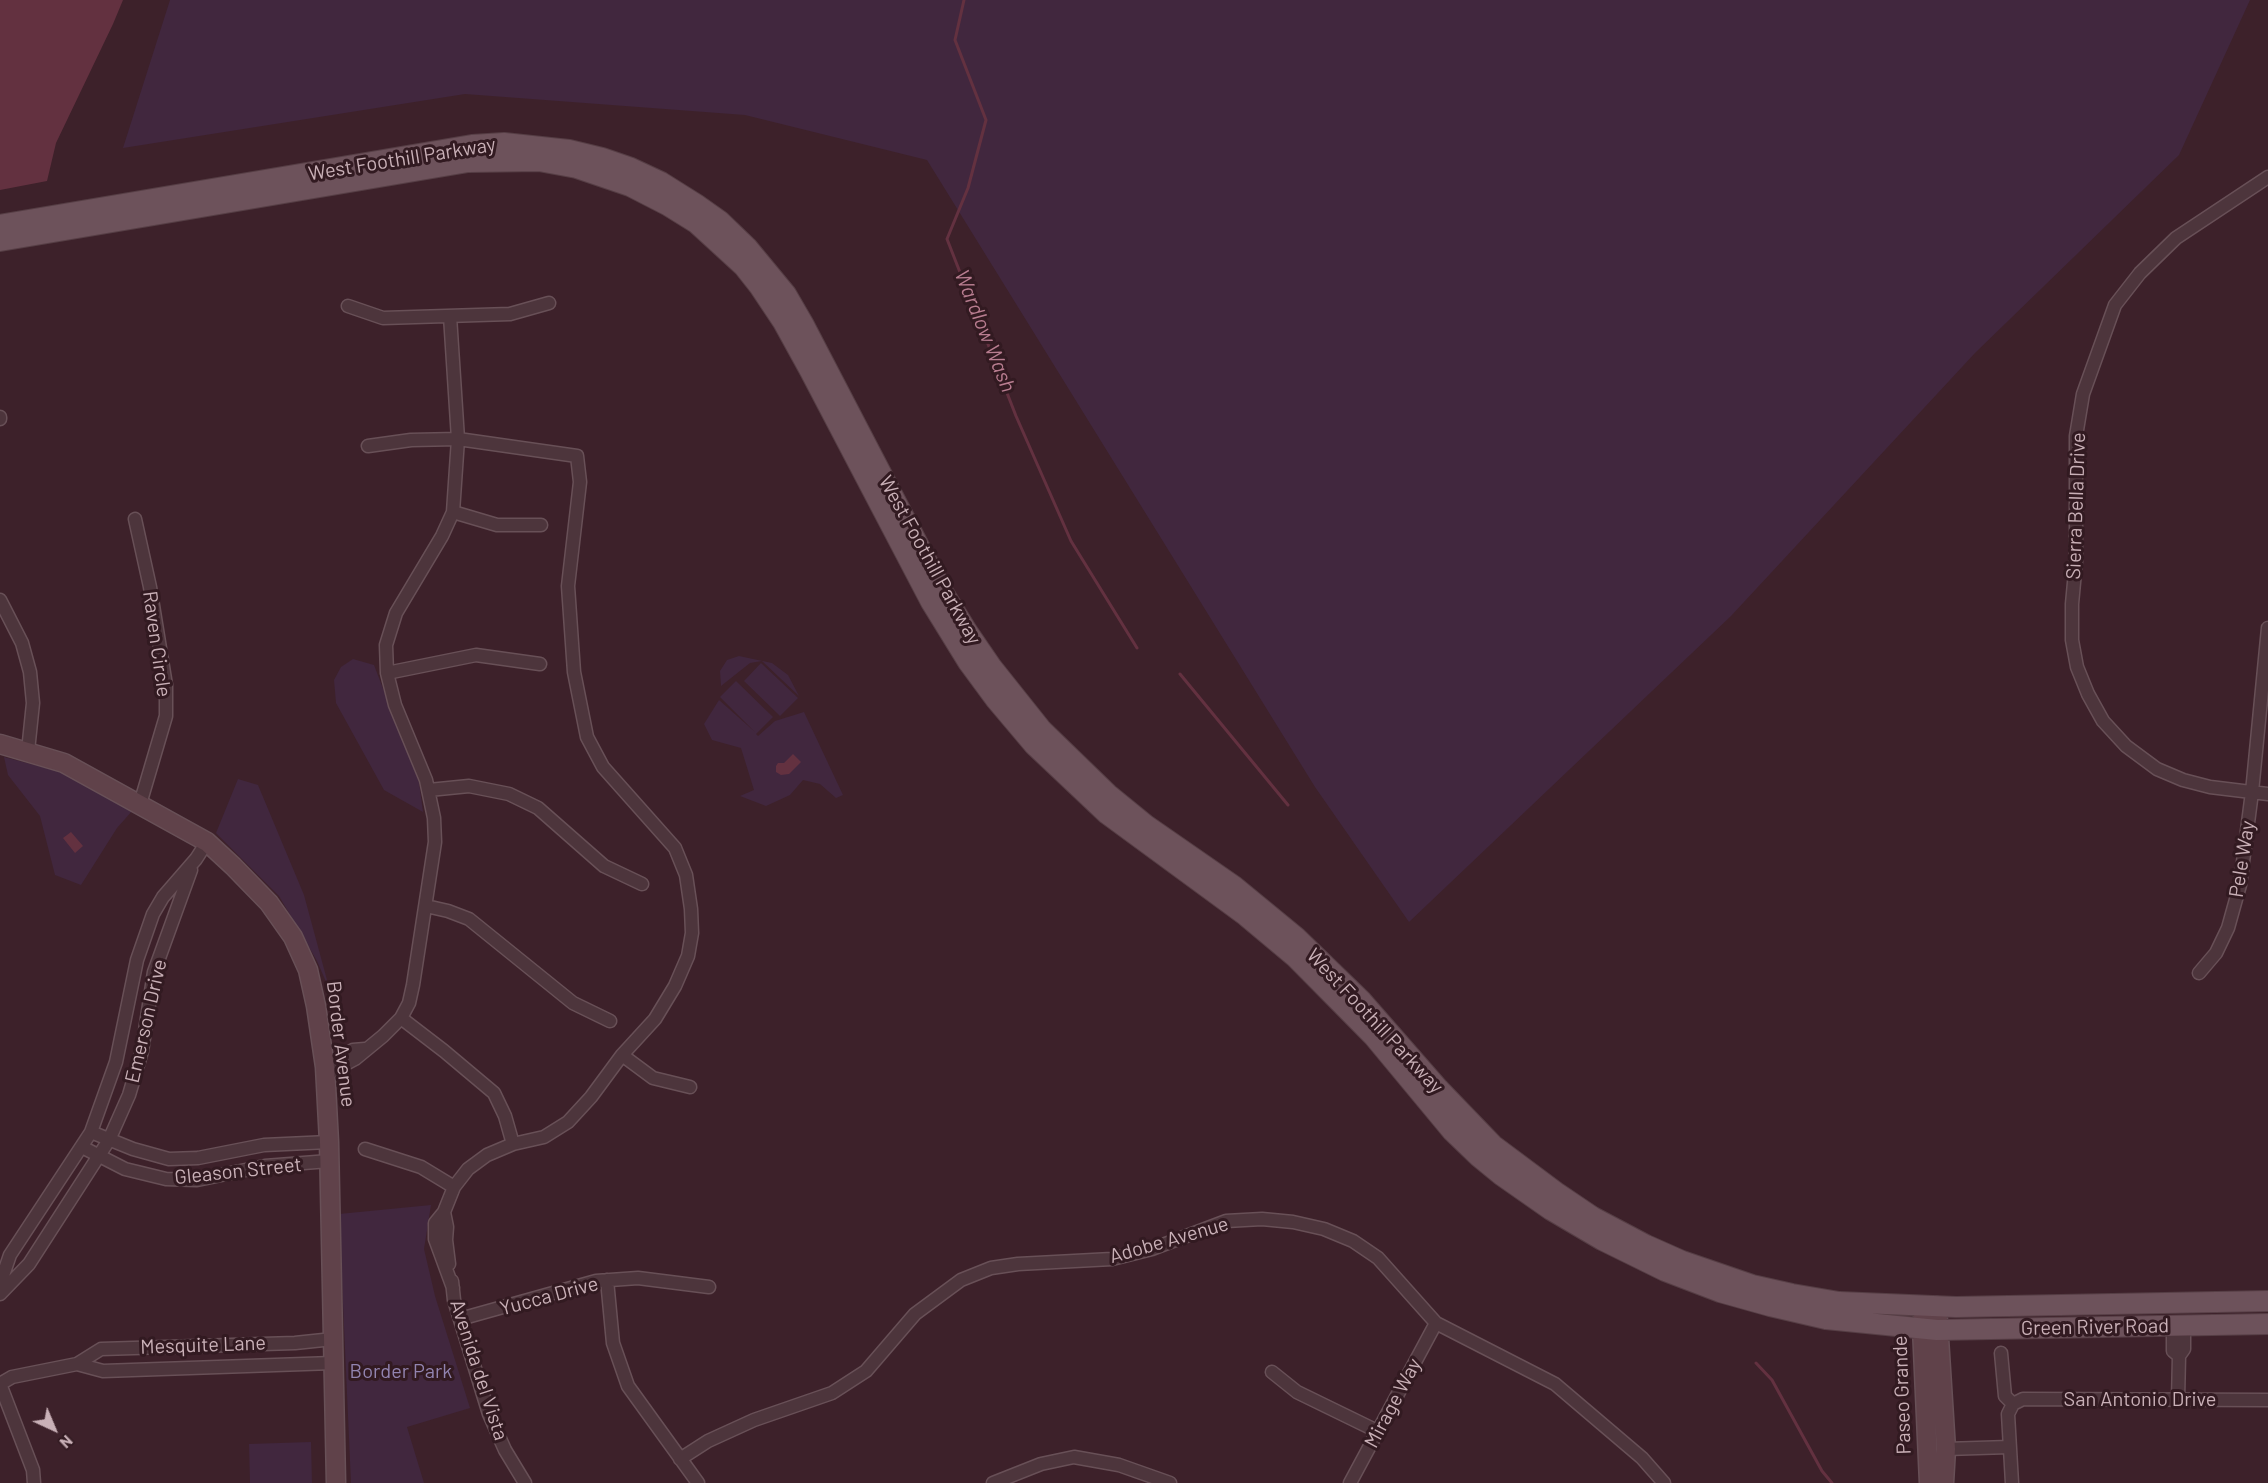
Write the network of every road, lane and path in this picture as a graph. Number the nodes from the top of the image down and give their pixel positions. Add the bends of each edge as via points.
1 (2268, 177) edge
2 (114, 206) junction
3 (0, 225) edge
4 (0, 239) edge
5 (549, 303) dead end
6 (348, 306) dead end
7 (450, 316) junction
8 (458, 439) junction
9 (368, 446) dead end
10 (453, 512) junction
11 (135, 519) dead end
12 (541, 525) dead end
13 (0, 600) edge
14 (2268, 628) edge
15 (540, 664) dead end
16 (387, 673) junction
17 (0, 744) edge
18 (28, 751) junction
19 (429, 790) junction
20 (2252, 792) junction
21 (2268, 794) edge
22 (140, 804) junction
23 (207, 842) junction
24 (196, 859) junction
25 (642, 884) dead end
26 (426, 906) junction
27 (2199, 973) dead end
28 (401, 1018) junction
29 (610, 1021) dead end
30 (622, 1055) junction
31 (325, 1070) junction
32 (690, 1087) dead end
33 (91, 1132) junction
34 (109, 1140) junction
35 (329, 1143) junction
36 (513, 1144) junction
37 (82, 1147) junction
38 (365, 1149) dead end
39 (100, 1156) junction
40 (329, 1161) junction
41 (454, 1187) junction
42 (607, 1280) junction
43 (0, 1284) edge
44 (710, 1287) dead end
45 (0, 1294) edge
46 (2268, 1301) edge
47 (1930, 1306) junction
48 (2268, 1311) edge
49 (460, 1319) junction
50 (1436, 1323) junction
51 (2268, 1324) edge
52 (2179, 1326) junction
53 (1930, 1329) junction
54 (333, 1339) junction
55 (2001, 1353) dead end
56 (2179, 1356) dead end
57 (333, 1363) junction
58 (77, 1364) junction
59 (1272, 1372) dead end
60 (0, 1384) edge
61 (2178, 1400) junction
62 (2268, 1400) edge
63 (2013, 1404) junction
64 (1377, 1431) junction
65 (2009, 1447) junction
66 (1946, 1449) junction
67 (680, 1459) junction
68 (34, 1483) edge
69 (336, 1483) edge
70 (525, 1483) edge
71 (698, 1483) edge
72 (993, 1483) edge
73 (1170, 1483) edge
74 (1350, 1483) edge
75 (1664, 1483) edge
76 (1929, 1483) edge
77 (1944, 1483) edge
78 (2012, 1483) edge

1 - 20 street, Sierra Bella Drive via 2176,238 2140,273 2115,305 2083,394 2076,436 2072,640 2088,694 2103,721 2126,746 2157,769 2210,787
2 - 3 main road, West Foothill Parkway
2 - 4 main road via 96,217 9,233
2 - 47 main road, West Foothill Parkway via 440,149 504,143 602,158 661,182 720,221 786,294 943,592 967,632 1031,717 1108,794 1260,906 1305,945 1362,1001 1493,1145 1593,1217 1682,1261 1792,1294 1839,1302
4 - 53 main road, West Foothill Parkway via 468,162 539,162 576,168 630,186 667,205 718,241 759,286 810,371 931,602 968,662 1034,745 1107,814 1295,957 1374,1037 1452,1131 1479,1157 1602,1240 1693,1282 1826,1319
5 - 7 street via 510,314
6 - 7 street via 383,318
7 - 8 street
8 - 9 street
8 - 10 street
8 - 30 street, Avenida del Vista via 577,456 580,482 568,586 574,672 587,736 603,767 675,848 686,875 691,909 692,933 683,969 655,1019
10 - 12 street via 497,525
10 - 16 street via 390,626
11 - 22 street, Raven Circle via 166,685 166,716
13 - 18 street via 22,643 30,672 33,704
14 - 20 street, Pele Way
15 - 16 street via 476,655
16 - 19 street via 395,705
17 - 18 street, Border Avenue
18 - 22 street, Border Avenue via 64,763
19 - 25 street via 469,786 509,794 538,808 604,866
19 - 26 street via 435,842
20 - 21 street, Sierra Bella Drive
20 - 27 street, Pele Way via 2240,885 2228,928 2216,953
22 - 23 street, Border Avenue
23 - 24 street, Emerson Drive
23 - 31 street, Border Avenue via 269,903 293,937 308,970
24 - 33 street, Emerson Drive via 153,914 137,960 116,1062
24 - 34 street, Emerson Drive via 154,972 142,1051 129,1095
26 - 28 street via 409,1004
26 - 29 street via 469,919 573,1003
28 - 31 street via 355,1059
28 - 36 street via 494,1094
30 - 32 street via 653,1078
30 - 36 street, Avenida del Vista via 568,1122 544,1137
31 - 35 street, Border Avenue
33 - 34 street, Gleason Street
33 - 37 street, Emerson Drive
34 - 35 street, Gleason Street via 169,1159 198,1158 264,1145
34 - 39 street, Emerson Drive
35 - 40 street, Border Avenue
36 - 41 street, Avenida del Vista via 487,1155 468,1169
37 - 39 street, Gleason Street
37 - 43 street, Emerson Drive via 9,1255
38 - 41 street via 422,1167
39 - 40 street, Gleason Street via 125,1169 166,1179 197,1180 265,1166
39 - 45 street, Emerson Drive via 29,1264
40 - 54 street, Border Avenue
41 - 49 street, Avenida del Vista via 435,1223 435,1239
42 - 44 street, Yucca Drive via 638,1278
42 - 49 street, Yucca Drive
42 - 67 street via 613,1343 628,1386
46 - 47 main road, Green River Road
47 - 53 street, Paseo Grande
48 - 52 main road via 2188,1314 2181,1318
49 - 70 street, Avenida del Vista via 489,1414
50 - 64 street, Mirage Way
50 - 67 street, Adobe Avenue via 1378,1258 1353,1241 1293,1222 1226,1221 1152,1249 1112,1259 1018,1264 991,1268 961,1280 915,1314 866,1371 832,1393 754,1420
50 - 75 street, Adobe Avenue via 1556,1384 1642,1458
51 - 52 main road, Green River Road
52 - 53 main road, Green River Road
53 - 66 street, Paseo Grande
53 - 76 street, Paseo Grande
54 - 57 street, Border Avenue
54 - 58 street, Mesquite Lane via 101,1349
55 - 63 street via 2005,1396
56 - 61 street
57 - 58 street, Mesquite Lane via 103,1371
57 - 69 street, Border Avenue
58 - 60 street, Mesquite Lane via 12,1377
59 - 64 street via 1297,1392
60 - 68 street via 33,1470
61 - 62 street, San Antonio Drive
61 - 63 street, San Antonio Drive via 2030,1398
63 - 65 street via 2008,1414
64 - 74 street, Mirage Way
65 - 66 street
65 - 78 street
66 - 77 street, Paseo Grande
67 - 71 street
72 - 73 street via 1041,1464 1074,1457 1119,1465

